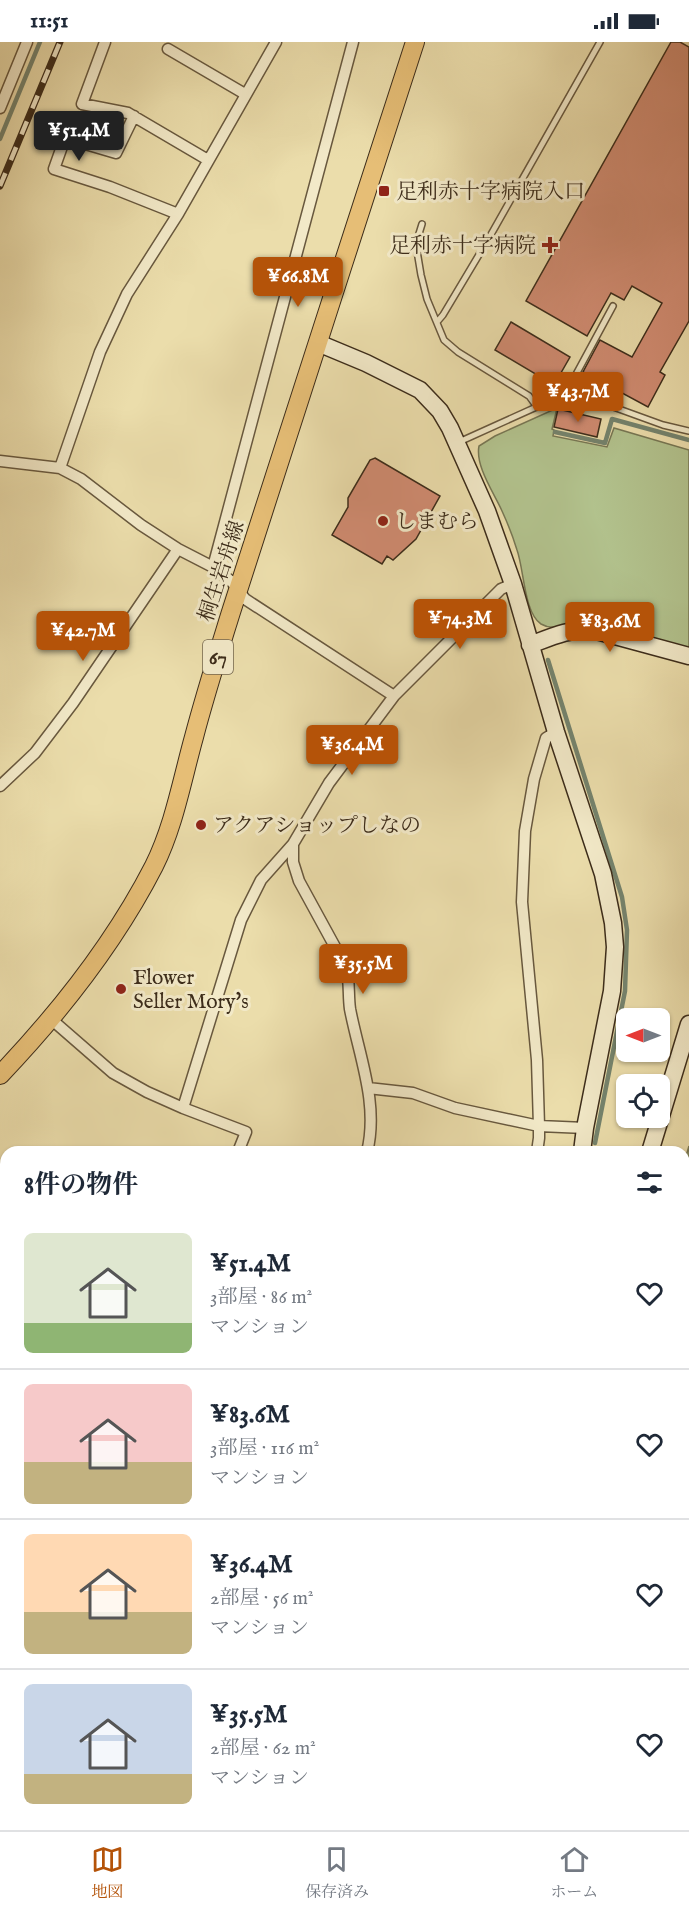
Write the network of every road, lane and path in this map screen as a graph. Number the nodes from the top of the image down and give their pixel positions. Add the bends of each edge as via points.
1 (27, 42) edge
2 (105, 42) edge
3 (276, 42) edge
4 (353, 42) edge
5 (415, 42) edge
6 (600, 42) edge
7 (168, 49) dead end
8 (245, 94) junction
9 (0, 108) edge
10 (134, 116) junction
11 (208, 160) junction
12 (178, 214) junction
13 (422, 224) dead end
14 (613, 306) dead end
15 (436, 322) junction
16 (318, 344) junction
17 (572, 394) junction
18 (537, 407) junction
19 (689, 431) edge
20 (457, 443) junction
21 (0, 460) edge
22 (60, 468) junction
23 (178, 549) junction
24 (213, 567) junction
25 (513, 584) junction
26 (238, 591) junction
27 (530, 645) junction
28 (689, 656) edge
29 (394, 696) junction
30 (556, 732) junction
31 (0, 786) edge
32 (293, 844) junction
33 (51, 1019) junction
34 (689, 1024) edge
35 (0, 1075) edge
36 (368, 1088) junction
37 (183, 1108) junction
38 (539, 1126) junction
39 (585, 1128) junction
40 (240, 1146) edge
41 (369, 1146) edge
42 (537, 1146) edge
43 (583, 1146) edge
44 (652, 1146) edge

1 - 9 street
2 - 10 street via 82,104
3 - 8 street
4 - 24 street
5 - 16 main road, 桐生岩舟線 / 67
6 - 15 lane via 489,238
7 - 8 street
8 - 11 street
10 - 11 street
10 - 12 street via 116,153 64,138 54,169
11 - 12 street
12 - 22 street via 122,304 100,352
13 - 15 lane via 417,251
14 - 17 lane via 573,380
15 - 18 lane via 447,344 530,396
16 - 20 street via 420,390 440,411
16 - 26 main road, 桐生岩舟線 / 67
17 - 18 lane
17 - 19 lane
18 - 20 lane
20 - 25 street via 498,538
21 - 22 street
22 - 23 street
23 - 24 street
23 - 31 street via 73,703 35,753
24 - 26 street
25 - 27 street
25 - 29 street via 501,589
26 - 29 street
26 - 33 main road, 桐生岩舟線 / 67 via 181,789 155,863 105,949
27 - 28 street via 582,629
27 - 30 street
29 - 32 street via 329,783
30 - 38 street via 546,738 525,831 522,902 537,1060
30 - 39 street via 603,874 614,923 612,991
32 - 36 street via 299,880 346,967 350,1006
32 - 37 street via 261,880 241,920
33 - 35 main road, 桐生岩舟線 / 67
33 - 37 street via 113,1073
34 - 44 street
36 - 38 street via 413,1094 455,1108
36 - 41 street via 372,1115
37 - 40 street via 246,1132
38 - 39 street
38 - 42 street
39 - 43 street

